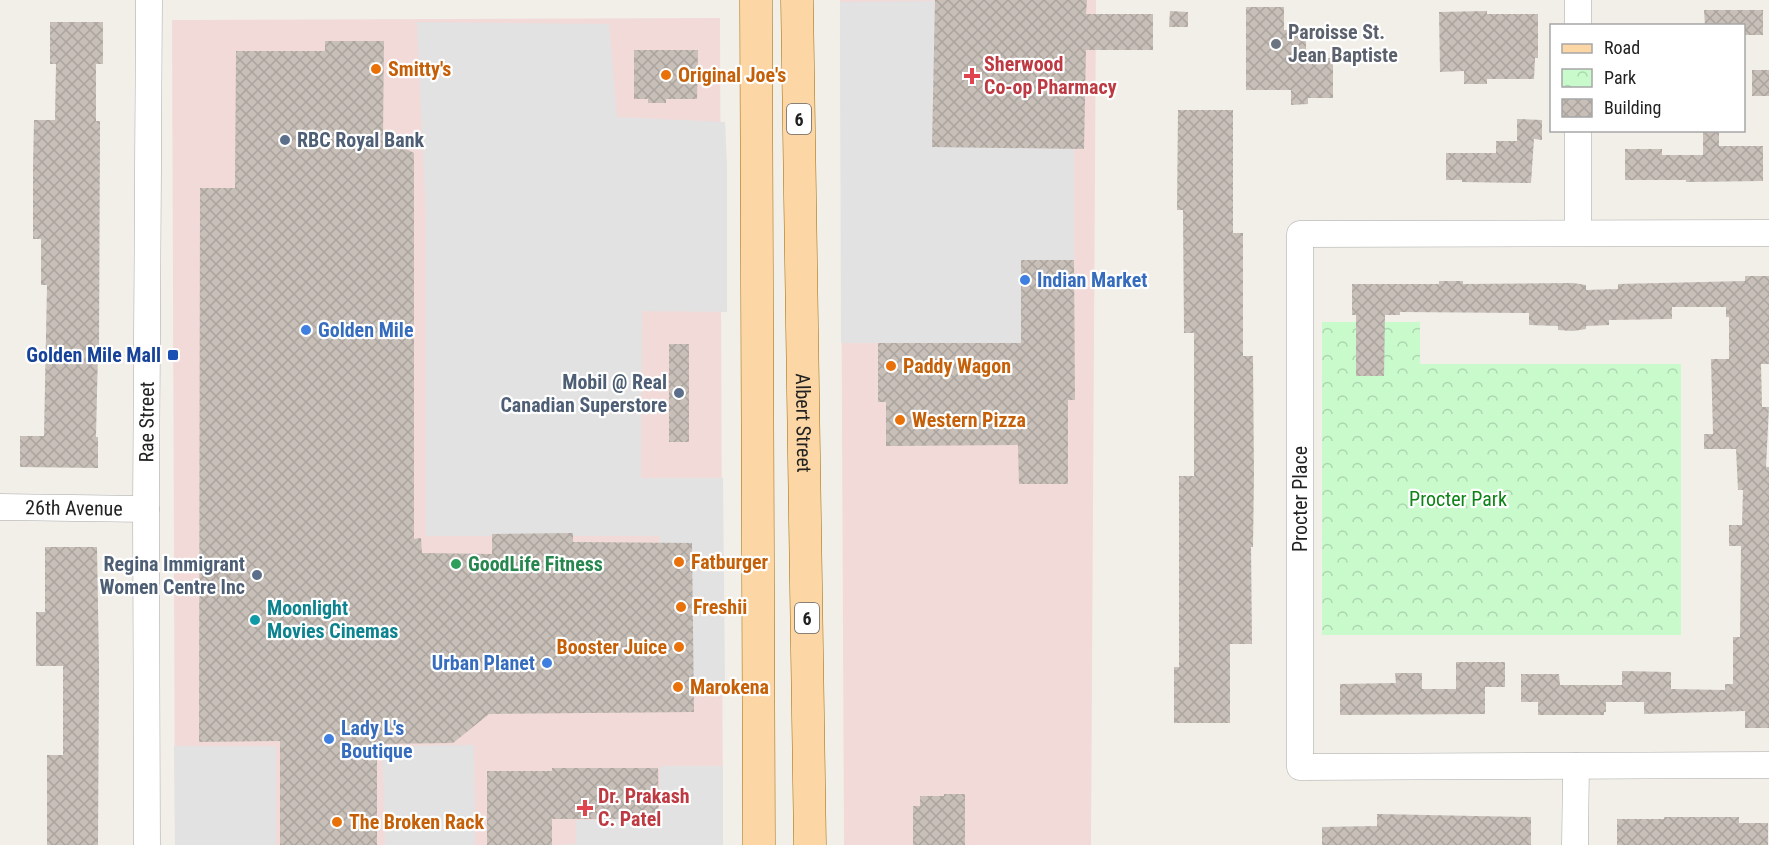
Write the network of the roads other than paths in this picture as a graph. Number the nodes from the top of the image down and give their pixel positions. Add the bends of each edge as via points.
1 (149, 0) edge
2 (756, 0) edge
3 (797, 0) edge
4 (1578, 0) edge
5 (1578, 24) edge
6 (1578, 132) edge
7 (1578, 232) junction
8 (1769, 233) edge
9 (0, 507) edge
10 (146, 509) junction
11 (1769, 765) edge
12 (1576, 766) junction
13 (147, 845) edge
14 (759, 845) edge
15 (810, 845) edge
16 (1575, 845) edge

1 - 10 street, Rae Street
2 - 14 main road
3 - 15 main road, Albert Street / 6
4 - 5 street
6 - 7 street
7 - 8 street, Procter Place
7 - 12 street, Procter Place via 1300,234 1300,767
9 - 10 street, 26th Avenue
10 - 13 street, Rae Street
11 - 12 street, Procter Place
12 - 16 street

